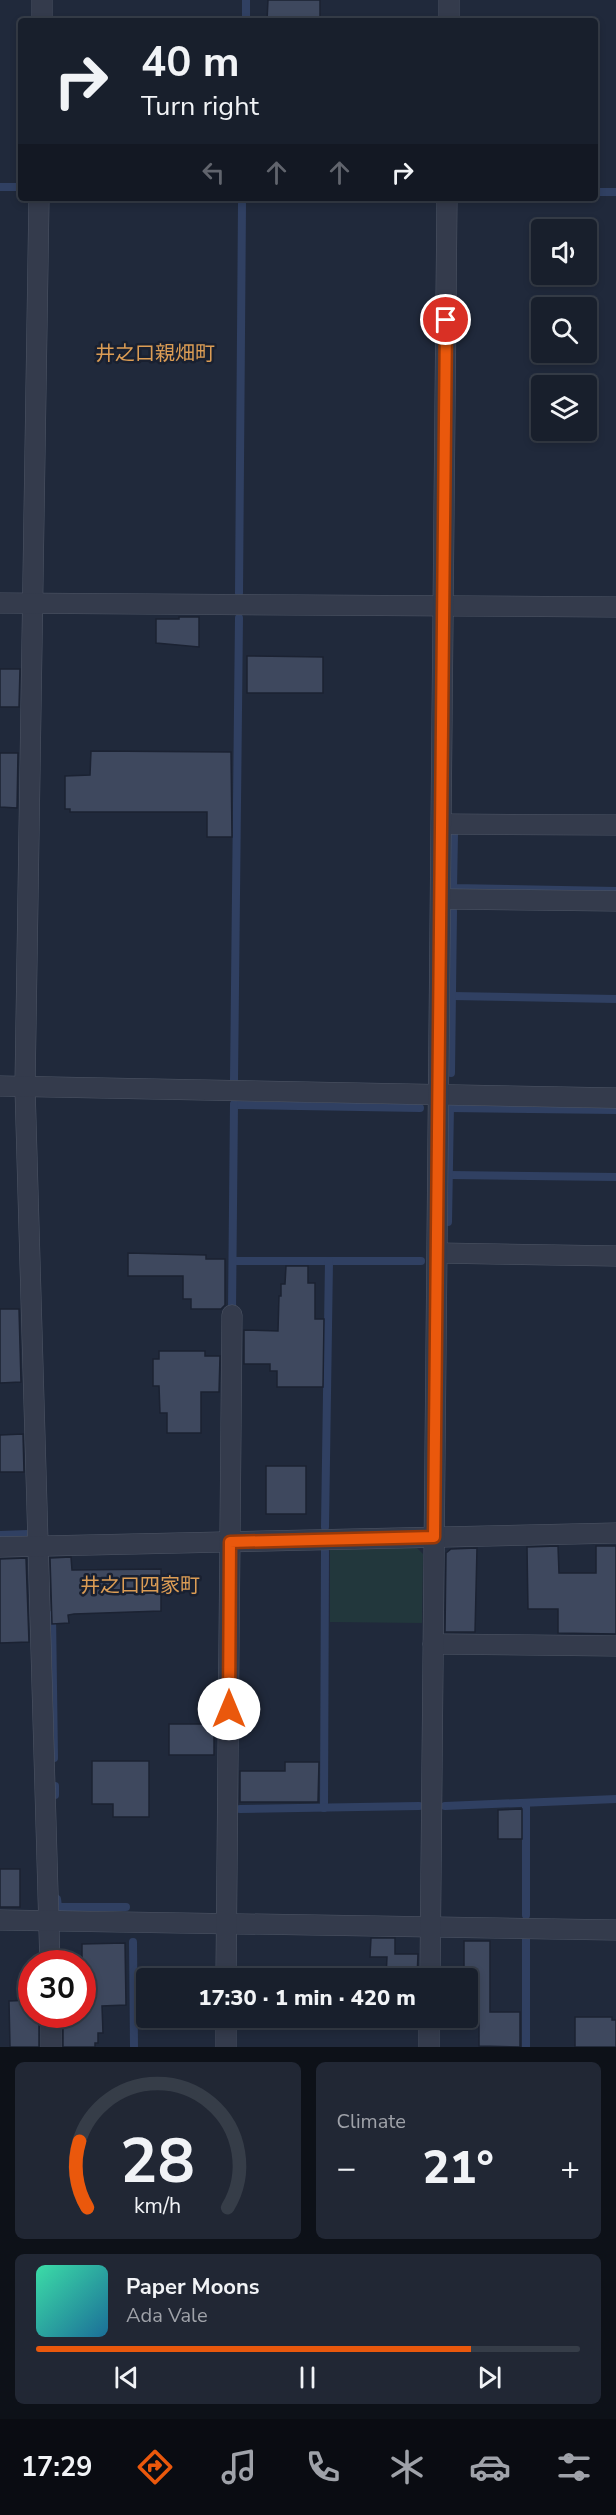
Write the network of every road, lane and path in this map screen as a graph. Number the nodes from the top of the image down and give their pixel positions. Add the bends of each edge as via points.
1 (42, 0) edge
2 (449, 0) edge
3 (42, 18) edge
4 (449, 18) edge
5 (39, 201) edge
6 (447, 201) edge
7 (0, 603) edge
8 (33, 603) junction
9 (444, 606) junction
10 (616, 607) edge
11 (442, 824) junction
12 (616, 825) edge
13 (441, 899) junction
14 (616, 901) edge
15 (0, 1086) edge
16 (25, 1087) junction
17 (439, 1095) junction
18 (616, 1098) edge
19 (438, 1253) junction
20 (616, 1256) edge
21 (232, 1316) dead end
22 (616, 1533) edge
23 (434, 1537) junction
24 (230, 1542) junction
25 (39, 1546) junction
26 (0, 1547) edge
27 (433, 1644) junction
28 (616, 1646) edge
29 (50, 1919) junction
30 (0, 1920) edge
31 (227, 1923) junction
32 (430, 1928) junction
33 (616, 1930) edge
34 (50, 1950) edge
35 (226, 1968) edge
36 (430, 1968) edge
37 (51, 2028) edge
38 (226, 2028) edge
39 (429, 2028) edge
40 (51, 2047) edge
41 (226, 2047) edge
42 (429, 2047) edge

1 - 3 street
2 - 4 street
5 - 8 street
6 - 9 street
7 - 8 street
8 - 9 street
8 - 16 street
9 - 10 street
9 - 11 street
11 - 12 street
11 - 13 street
13 - 14 street
13 - 17 street
15 - 16 street
16 - 17 street
16 - 25 street
17 - 18 street
17 - 19 street
19 - 20 street
19 - 23 street
21 - 24 street
22 - 23 street
23 - 24 street
23 - 27 street
24 - 25 street
24 - 31 street
25 - 26 street
25 - 29 street
27 - 28 street
27 - 32 street
29 - 30 street
29 - 31 street
29 - 34 street
31 - 32 street
31 - 35 street
32 - 33 street
32 - 36 street
37 - 40 street
38 - 41 street
39 - 42 street

